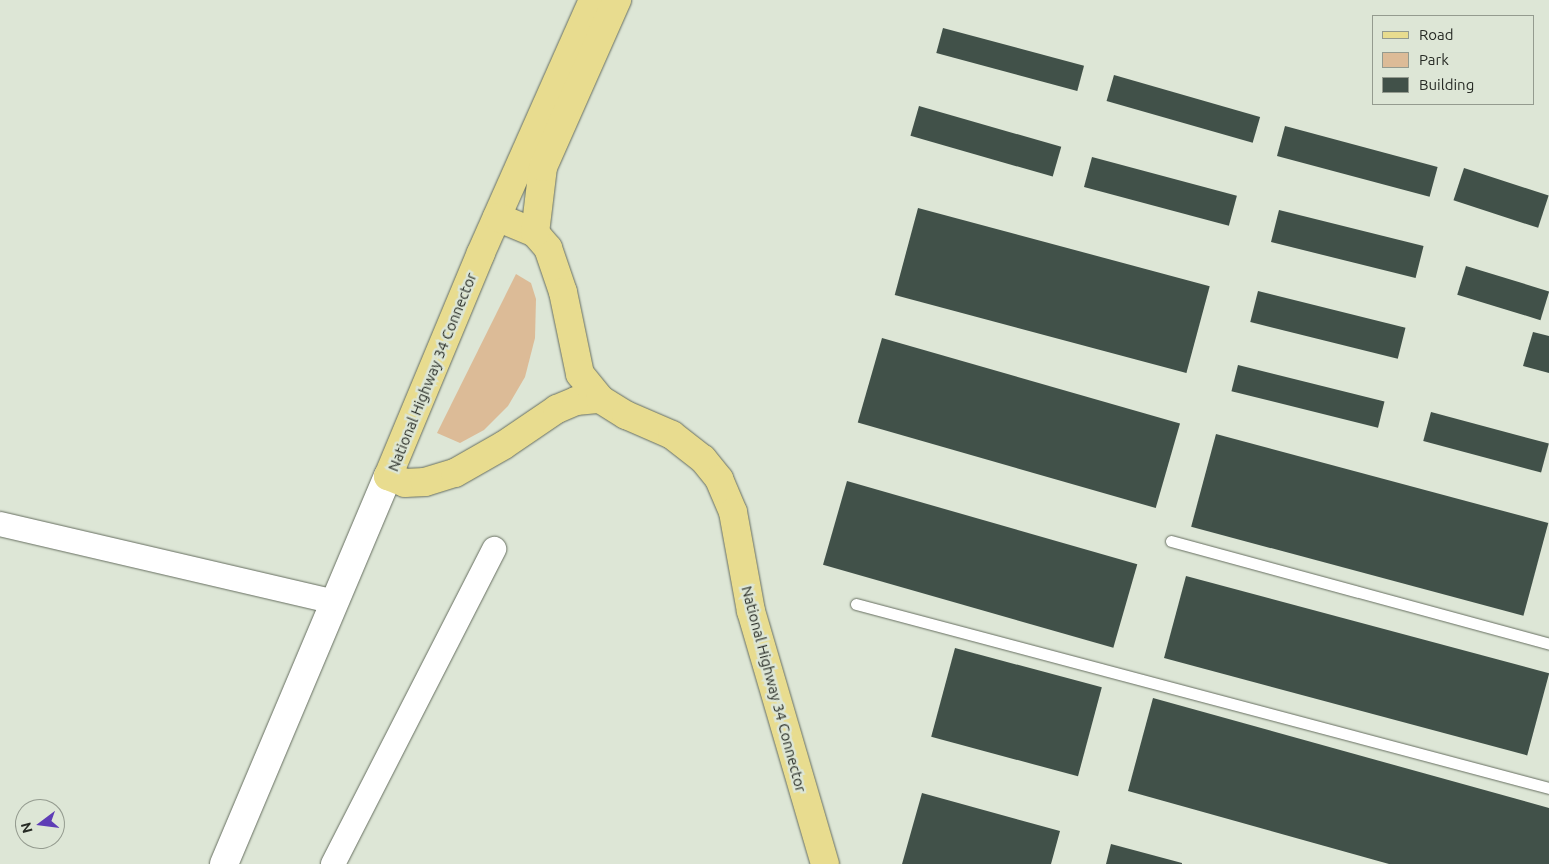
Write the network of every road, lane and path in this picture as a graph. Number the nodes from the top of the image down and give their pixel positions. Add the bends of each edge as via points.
1 (592, 0) edge
2 (617, 0) edge
3 (497, 217) junction
4 (535, 233) junction
5 (600, 399) junction
6 (388, 476) junction
7 (0, 524) edge
8 (1171, 542) dead end
9 (494, 549) dead end
10 (334, 602) junction
11 (856, 604) dead end
12 (1549, 644) edge
13 (1549, 788) edge
14 (224, 864) edge
15 (333, 864) edge
16 (824, 864) edge

1 - 3 main road, National Highway 34 Connector
2 - 4 main road via 543,167
3 - 4 main road
3 - 6 main road, National Highway 34 Connector
4 - 5 main road, National Highway 34 Connector via 548,248 556,268 580,374
5 - 6 main road, National Highway 34 Connector via 576,401 557,409 455,473 425,482 405,483
5 - 16 main road, National Highway 34 Connector via 626,415 672,435 703,459 719,479 733,512 751,611
6 - 10 main road
7 - 10 street
8 - 12 lane
9 - 15 street
10 - 14 main road
11 - 13 lane

